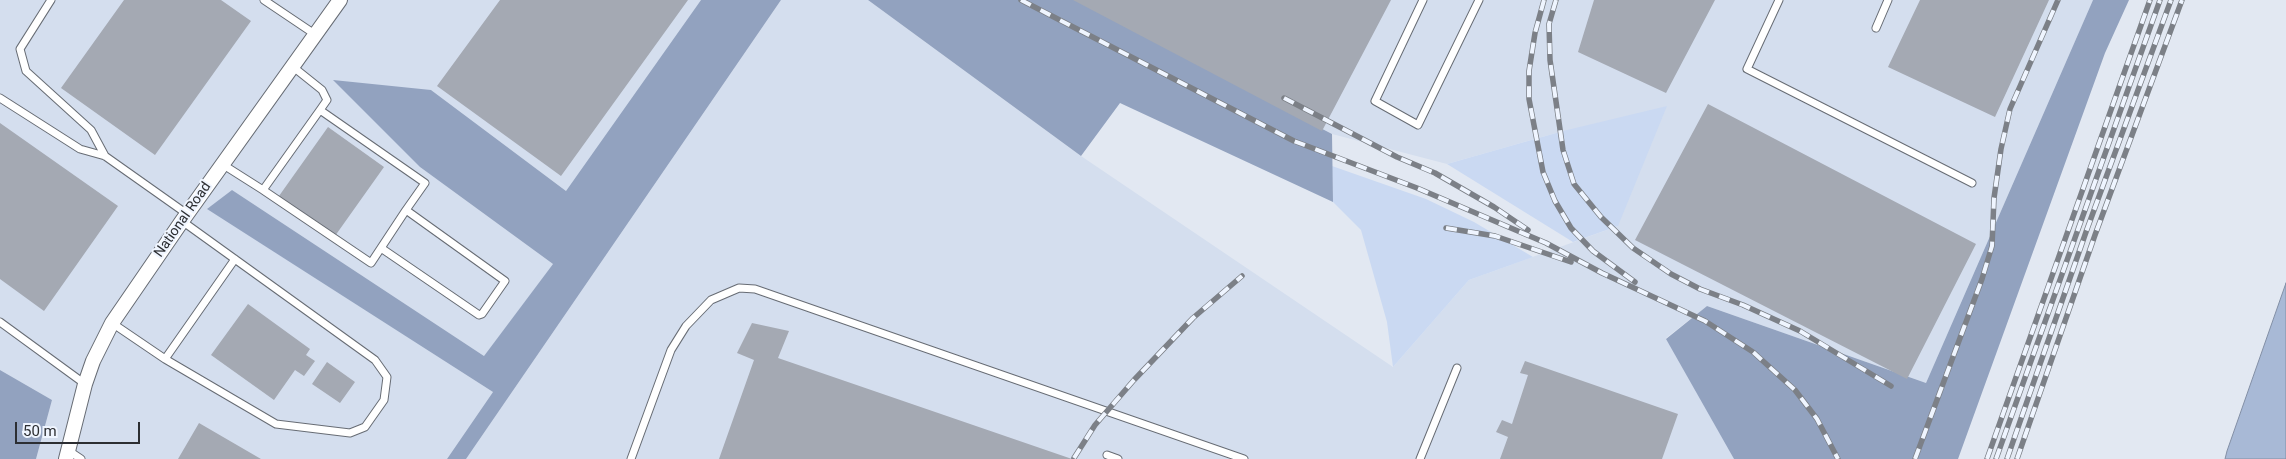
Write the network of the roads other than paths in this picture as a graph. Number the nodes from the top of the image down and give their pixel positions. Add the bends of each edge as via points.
1 (52, 0) edge
2 (264, 0) edge
3 (340, 0) edge
4 (1424, 0) edge
5 (1479, 0) edge
6 (1779, 0) edge
7 (1888, 0) edge
8 (1876, 28) dead end
9 (316, 34) junction
10 (292, 66) junction
11 (0, 98) edge
12 (320, 110) junction
13 (105, 156) junction
14 (222, 164) junction
15 (1972, 183) dead end
16 (263, 190) junction
17 (406, 210) junction
18 (184, 217) junction
19 (381, 248) junction
20 (235, 259) junction
21 (0, 322) edge
22 (112, 323) junction
23 (165, 359) junction
24 (1457, 368) dead end
25 (85, 384) junction
26 (67, 455) edge
27 (1107, 455) dead end
28 (81, 459) edge
29 (631, 459) edge
30 (1118, 459) edge
31 (1244, 459) edge
32 (1420, 459) edge

1 - 13 lane via 20,49 26,71 91,130
2 - 9 lane
3 - 9 street, National Road
4 - 5 lane via 1375,101 1418,124
6 - 15 lane via 1747,69
7 - 8 lane
9 - 10 street, National Road
10 - 12 lane via 322,90 327,100
10 - 14 street, National Road
11 - 13 lane via 80,149
12 - 16 lane
12 - 17 lane via 425,183
13 - 18 lane
14 - 16 lane
14 - 18 street, National Road
16 - 19 lane via 371,263
17 - 19 lane
17 - 19 lane via 505,282 479,315
18 - 20 lane
18 - 22 street, National Road
20 - 23 lane
20 - 23 lane via 375,360 387,377 384,400 365,428 350,433 276,424
21 - 25 lane
22 - 23 lane
22 - 25 street, National Road
24 - 32 lane
25 - 26 street, National Road
26 - 28 lane
27 - 30 lane
29 - 31 lane via 671,350 686,326 711,300 739,288 755,289

